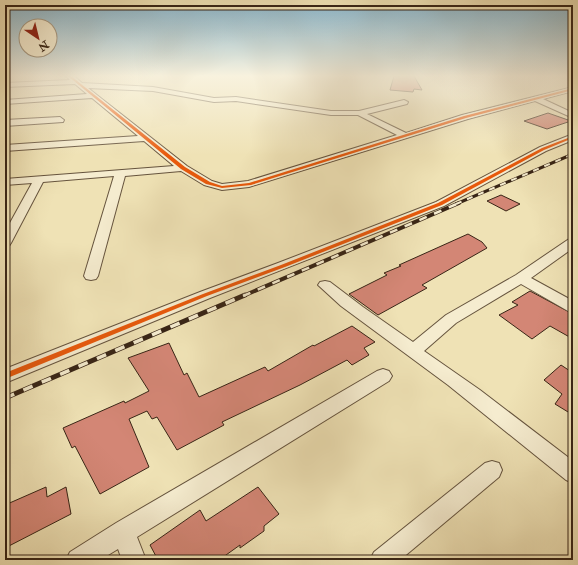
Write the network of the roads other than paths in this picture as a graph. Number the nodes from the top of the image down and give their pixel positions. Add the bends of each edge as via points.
1 (101, 102) edge
2 (259, 102) edge
3 (402, 102) edge
4 (524, 102) edge
5 (544, 102) edge
6 (358, 113) junction
7 (573, 116) edge
8 (60, 120) dead end
9 (5, 123) edge
10 (404, 135) junction
11 (573, 137) edge
12 (144, 138) junction
13 (5, 148) edge
14 (183, 168) junction
15 (120, 174) junction
16 (39, 180) junction
17 (5, 182) edge
18 (573, 242) edge
19 (5, 243) edge
20 (91, 276) dead end
21 (521, 278) junction
22 (325, 285) dead end
23 (573, 307) edge
24 (414, 351) junction
25 (5, 376) edge
26 (383, 376) dead end
27 (492, 470) dead end
28 (573, 473) edge
29 (124, 531) junction
30 (78, 560) edge
31 (134, 560) edge
32 (382, 560) edge

1 - 12 street
2 - 6 street via 332,113
3 - 6 street
4 - 10 street
5 - 7 street
6 - 10 street
8 - 9 street
10 - 14 street via 249,184 222,187 208,183
11 - 25 street via 543,149 440,204 198,297
12 - 13 street
12 - 14 street
14 - 15 street
15 - 16 street
15 - 20 street
16 - 17 street
16 - 19 street
18 - 21 street
21 - 23 street
21 - 24 street via 451,319
22 - 24 street via 378,328
24 - 28 street
26 - 29 street
27 - 32 street
29 - 30 street
29 - 31 street

